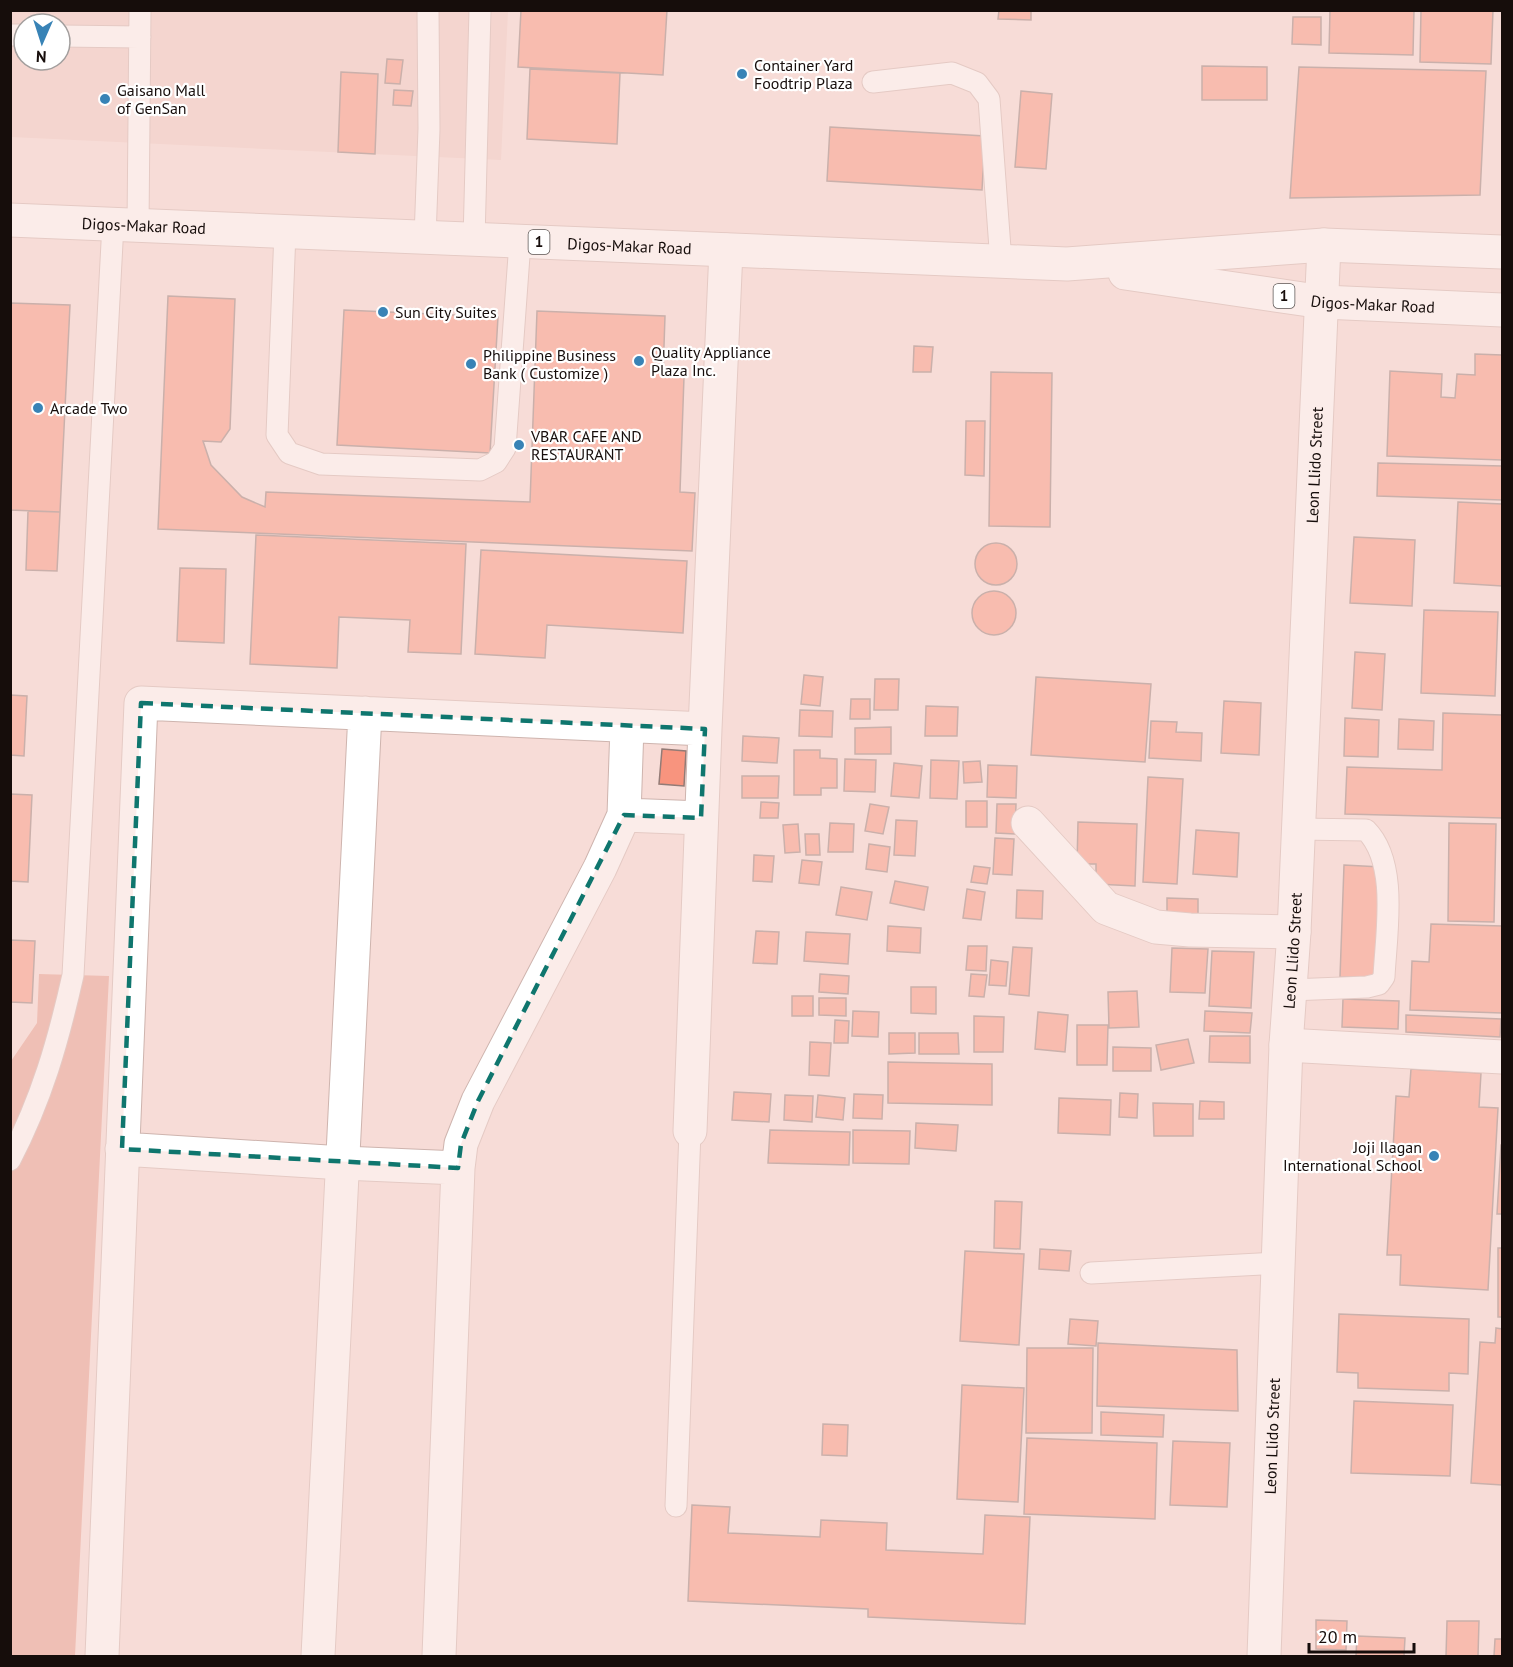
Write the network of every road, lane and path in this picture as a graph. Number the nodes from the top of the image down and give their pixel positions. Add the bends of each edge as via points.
1 (140, 10) edge
2 (428, 10) edge
3 (480, 10) edge
4 (72, 36) edge
5 (140, 38) junction
6 (873, 82) dead end
7 (10, 220) edge
8 (125, 225) junction
9 (285, 232) junction
10 (425, 238) junction
11 (474, 240) junction
12 (520, 242) junction
13 (1324, 245) junction
14 (726, 250) junction
15 (1503, 252) edge
16 (1001, 262) junction
17 (1067, 264) junction
18 (1323, 302) junction
19 (1503, 310) edge
20 (365, 713) junction
21 (627, 726) junction
22 (705, 729) junction
23 (624, 815) junction
24 (701, 818) junction
25 (1028, 823) dead end
26 (1298, 829) junction
27 (1294, 932) junction
28 (1290, 990) junction
29 (1287, 1045) junction
30 (1503, 1057) edge
31 (690, 1131) joint
32 (122, 1149) junction
33 (10, 1160) edge
34 (343, 1163) junction
35 (458, 1168) junction
36 (1279, 1263) junction
37 (1091, 1273) dead end
38 (676, 1506) dead end
39 (102, 1656) edge
40 (318, 1656) edge
41 (439, 1656) edge
42 (1264, 1656) edge

1 - 5 lane
2 - 10 lane
3 - 11 lane
4 - 5 lane
5 - 8 lane
6 - 16 lane via 952,72 977,82 989,99
7 - 8 street, Digos-Makar Road / 1
8 - 9 street, Digos-Makar Road / 1
8 - 33 lane via 73,975 44,1084
9 - 10 street, Digos-Makar Road / 1
9 - 12 lane via 277,435 289,453 321,464 480,470 496,462 505,448
10 - 11 street, Digos-Makar Road / 1
11 - 12 street, Digos-Makar Road / 1
12 - 14 street, Digos-Makar Road / 1
13 - 15 street, Digos-Makar Road / 1
13 - 17 street, Digos-Makar Road / 1
13 - 18 street, Leon Llido Street
14 - 16 street, Digos-Makar Road / 1
14 - 22 street
16 - 17 street, Digos-Makar Road / 1
17 - 18 street, Digos-Makar Road / 1
18 - 19 street, Digos-Makar Road / 1
18 - 26 street, Leon Llido Street
20 - 21 street
20 - 32 street via 141,703
20 - 34 street
21 - 22 street
21 - 23 street
22 - 24 street
23 - 24 street
23 - 35 street via 478,1101 461,1144
24 - 31 street
25 - 27 street via 1106,908 1156,927
26 - 27 street, Leon Llido Street
26 - 28 lane via 1366,830 1374,838 1382,852 1388,888 1384,977 1379,984 1367,987
27 - 28 street, Leon Llido Street
28 - 29 street, Leon Llido Street
29 - 30 street
29 - 36 street, Leon Llido Street
31 - 38 lane
32 - 34 street
32 - 39 street
34 - 35 street
34 - 40 street
35 - 41 street
36 - 37 lane
36 - 42 street, Leon Llido Street

